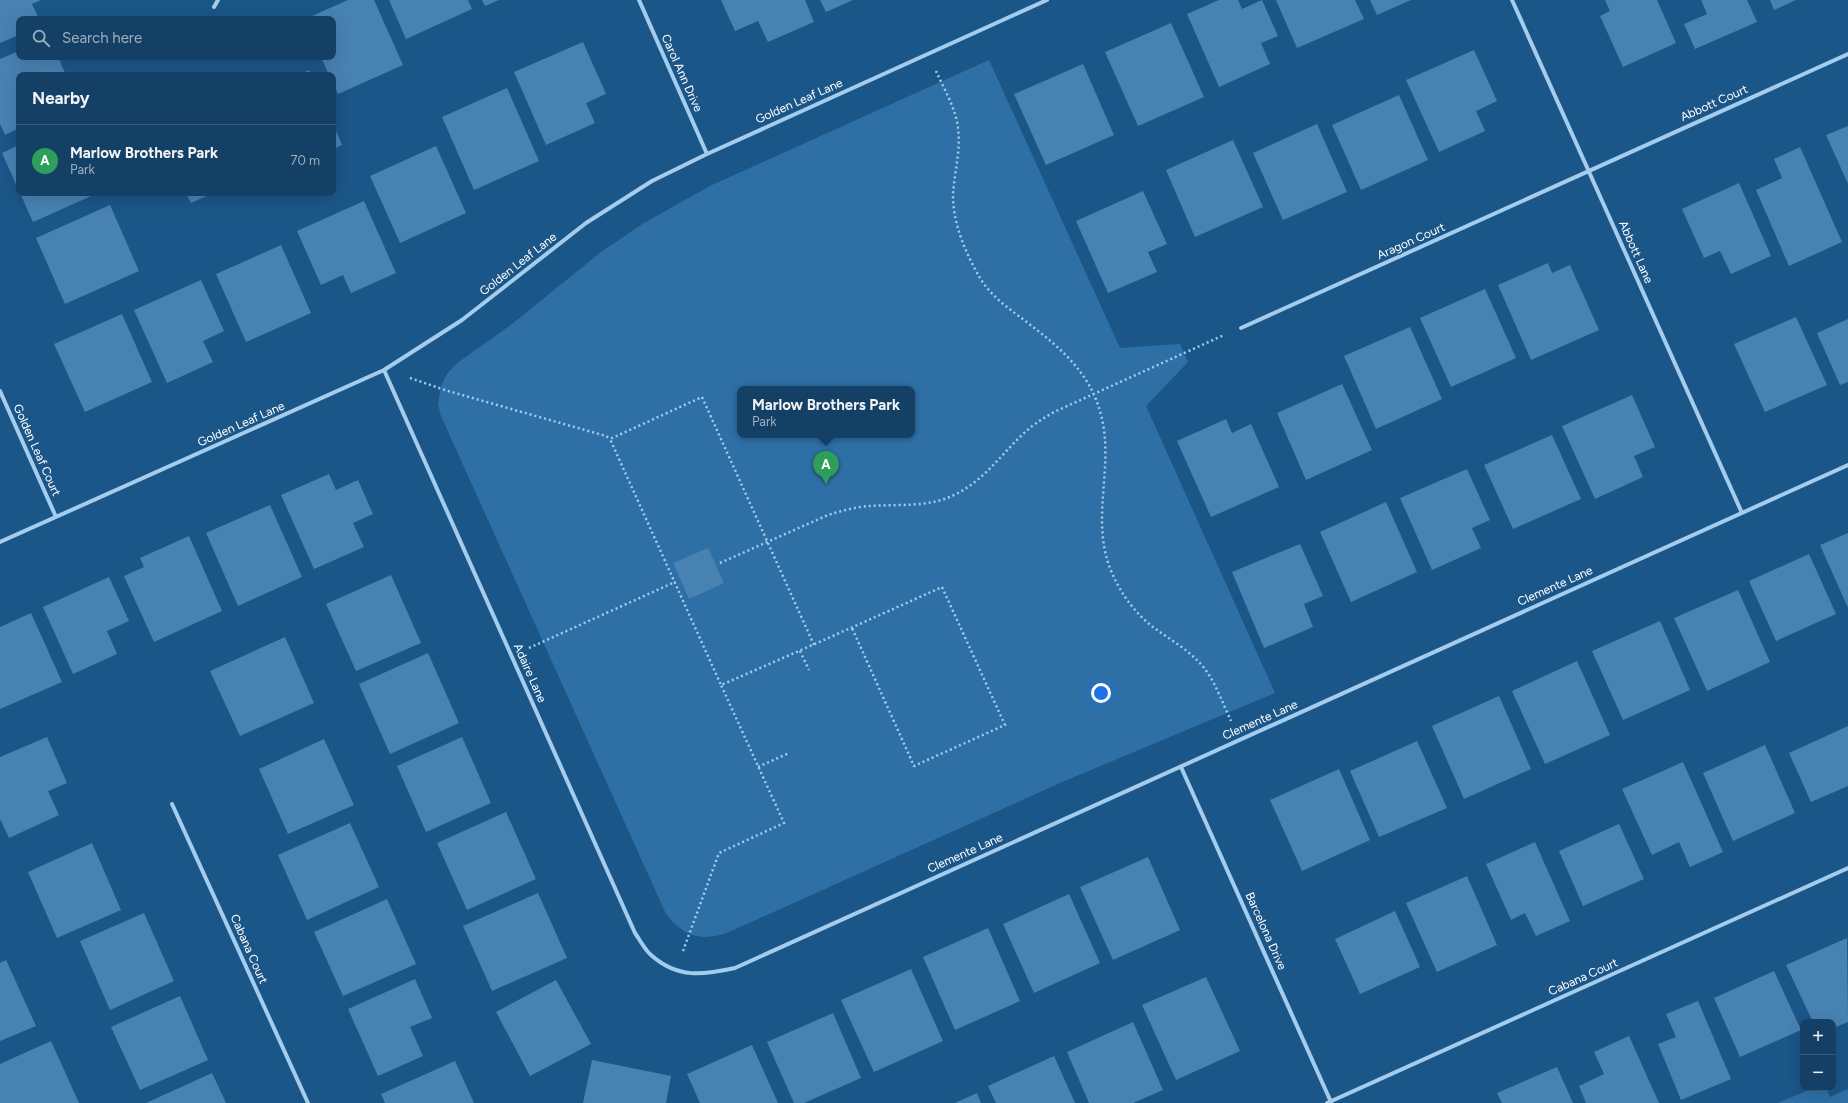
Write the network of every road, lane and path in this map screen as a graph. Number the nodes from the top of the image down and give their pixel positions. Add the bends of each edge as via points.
1 (218, 0) edge
2 (638, 0) edge
3 (1047, 0) edge
4 (1512, 0) edge
5 (214, 7) dead end
6 (929, 54) junction
7 (1848, 54) edge
8 (707, 154) junction
9 (1589, 171) junction
10 (1241, 328) joint
11 (384, 370) junction
12 (0, 391) edge
13 (1094, 394) junction
14 (610, 439) junction
15 (1848, 465) edge
16 (1742, 512) junction
17 (56, 517) junction
18 (0, 542) edge
19 (768, 542) junction
20 (720, 563) dead end
21 (675, 582) junction
22 (852, 628) junction
23 (814, 645) junction
24 (800, 651) junction
25 (511, 656) junction
26 (809, 670) dead end
27 (721, 686) junction
28 (1239, 740) junction
29 (789, 753) dead end
30 (758, 767) junction
31 (1180, 767) junction
32 (172, 804) dead end
33 (1848, 868) edge
34 (676, 970) junction
35 (1332, 1102) edge
36 (308, 1103) edge
37 (1326, 1103) edge

1 - 5 street
2 - 8 street, Carol Ann Drive
3 - 6 street, Golden Leaf Lane
4 - 9 street, Abbott Lane
6 - 8 street, Golden Leaf Lane
6 - 13 path via 958,126 960,145 953,195 954,212 968,255 981,279 995,296 1057,345 1082,374
7 - 9 street, Abbott Court
8 - 11 street, Golden Leaf Lane via 652,181 586,223 462,320
9 - 10 street, Aragon Court
9 - 16 street, Abbott Lane
10 - 13 path
11 - 14 path
11 - 17 street, Golden Leaf Lane
11 - 25 street, Adaire Lane
12 - 17 street, Golden Leaf Court
13 - 19 path via 1038,422 1022,435 989,471 955,494 934,502 846,510 828,515
13 - 28 path via 1105,440 1101,503 1103,539 1112,572 1122,593 1135,610 1200,662 1220,697
14 - 19 path via 702,397
14 - 21 path
15 - 16 street, Clemente Lane
16 - 28 street, Clemente Lane
17 - 18 street, Golden Leaf Lane
19 - 20 path
19 - 23 path
21 - 25 path
21 - 27 path
22 - 22 path via 914,766 1005,725 942,587
22 - 23 path
23 - 24 path
24 - 26 path
24 - 27 path
25 - 34 street, Adaire Lane via 634,933 650,955
27 - 30 path
28 - 31 street, Clemente Lane
29 - 30 path
30 - 34 path via 784,823 718,853
31 - 34 street, Clemente Lane via 735,968 710,974 692,974
31 - 35 street, Barcelona Drive
32 - 36 street, Cabana Court
33 - 35 street, Cabana Court
35 - 37 street, Cabana Court

